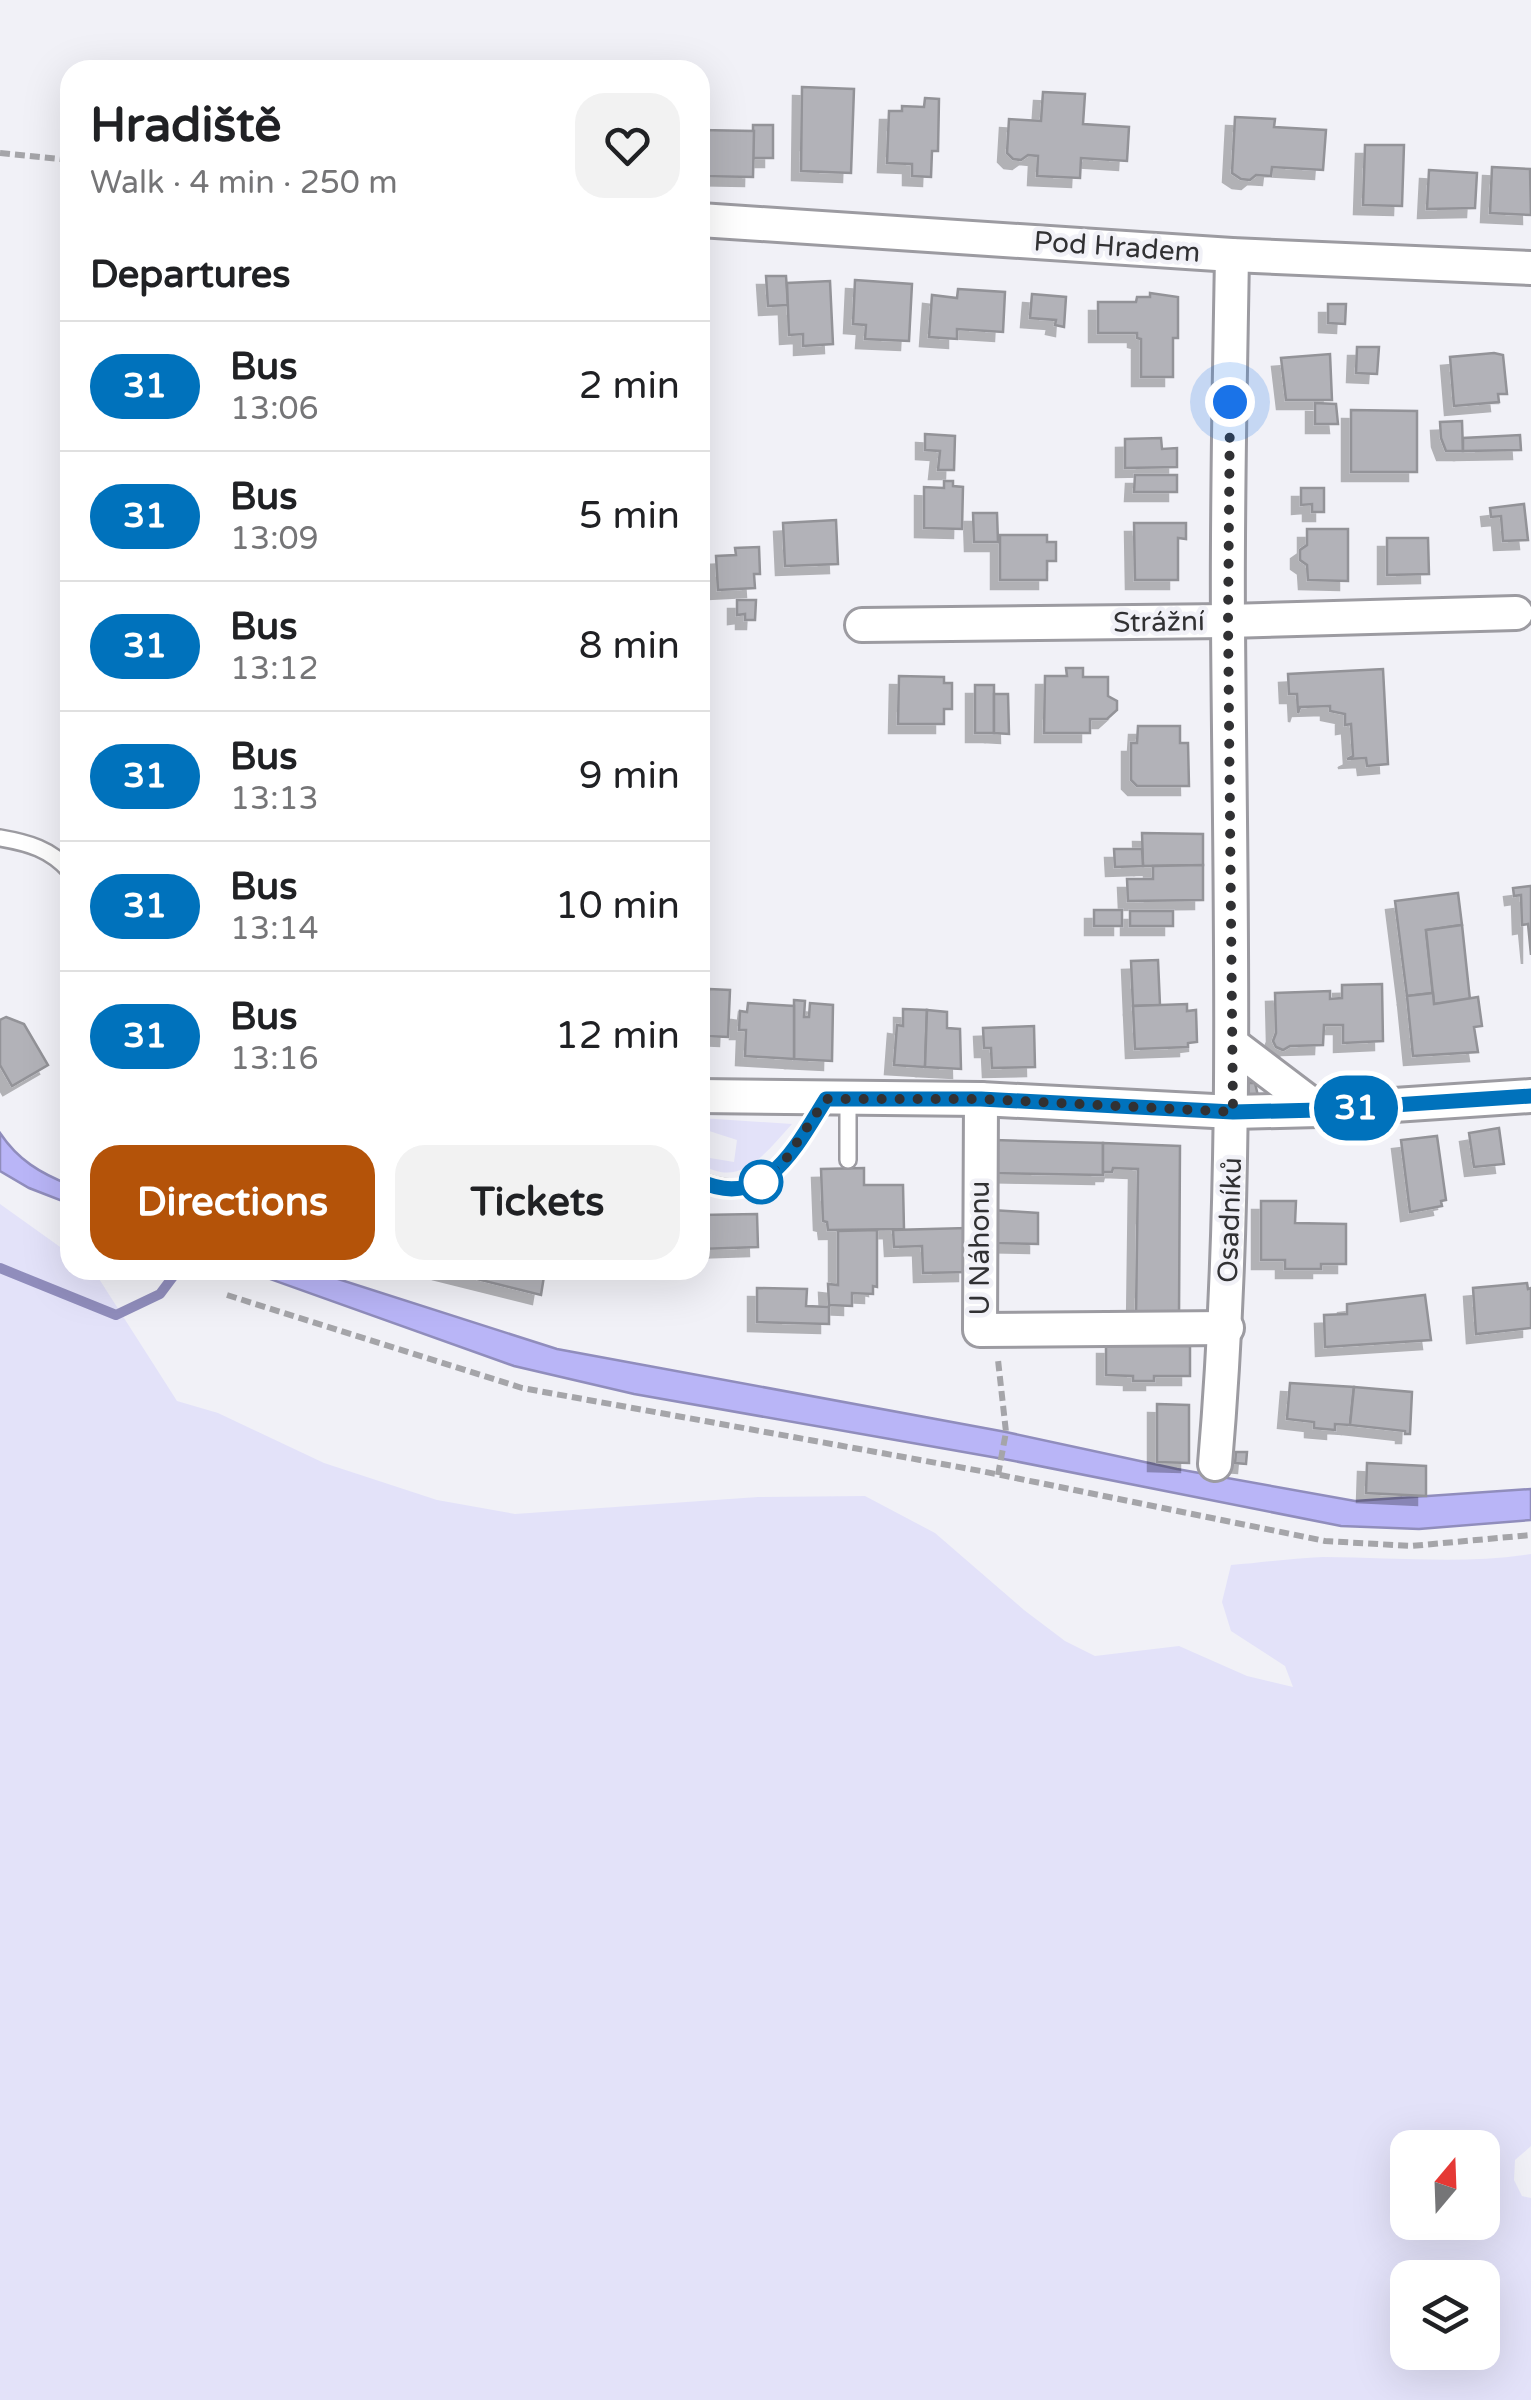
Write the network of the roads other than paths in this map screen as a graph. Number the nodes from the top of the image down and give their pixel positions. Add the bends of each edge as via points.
1 (710, 221) edge
2 (1232, 255) junction
3 (1531, 268) edge
4 (1516, 613) dead end
5 (1228, 621) junction
6 (862, 625) dead end
7 (0, 838) edge
8 (60, 862) edge
9 (1232, 1044) junction
10 (710, 1096) edge
11 (1531, 1096) edge
12 (837, 1099) junction
13 (981, 1099) junction
14 (1319, 1110) junction
15 (1233, 1112) junction
16 (848, 1160) dead end
17 (710, 1184) edge
18 (1226, 1328) junction
19 (1215, 1464) dead end

1 - 2 street, Pod Hradem
2 - 3 street, Pod Hradem
2 - 5 street, Osadníků
4 - 5 street, Strážní
5 - 6 street, Strážní
5 - 9 street, Osadníků
7 - 8 lane via 29,843
9 - 14 street
9 - 15 street, Osadníků
10 - 12 street
11 - 14 street
12 - 13 street
12 - 16 lane
12 - 17 lane via 763,1182 734,1189
13 - 15 street
13 - 18 street, U Náhonu via 980,1330
14 - 15 street
15 - 18 street, Osadníků
18 - 19 street, Osadníků

